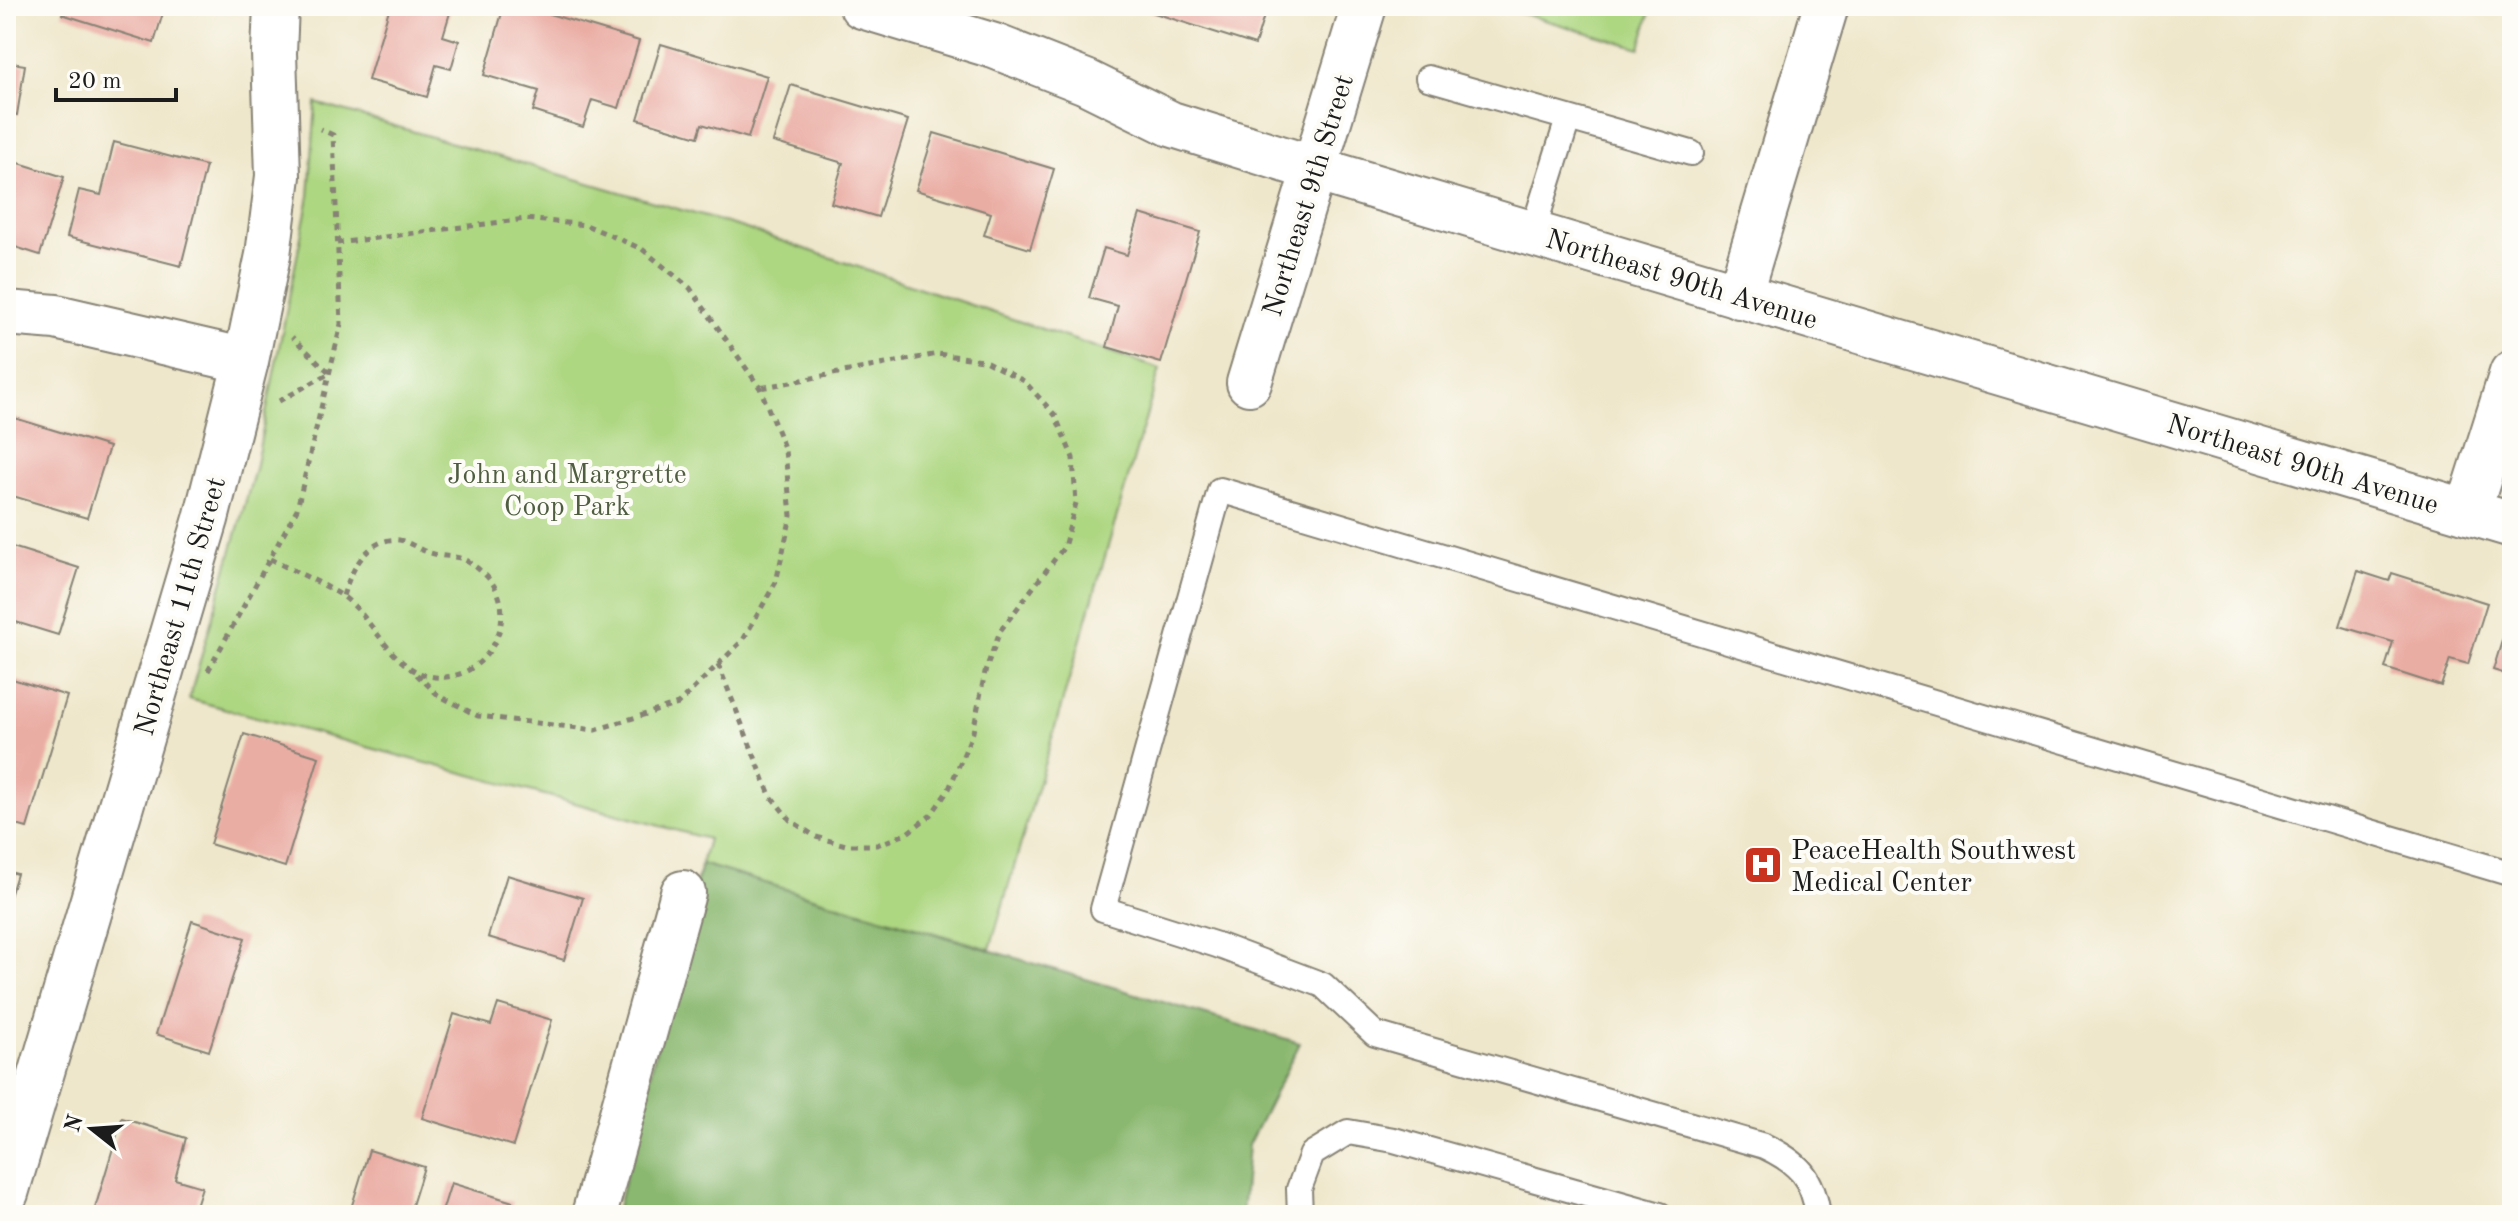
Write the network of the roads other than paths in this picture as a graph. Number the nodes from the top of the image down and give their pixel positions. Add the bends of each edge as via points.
1 (276, 6) edge
2 (862, 6) edge
3 (1364, 6) edge
4 (1826, 6) edge
5 (1428, 78) dead end
6 (1568, 119) junction
7 (1691, 153) dead end
8 (1315, 169) junction
9 (1532, 234) junction
10 (1739, 296) junction
11 (6, 313) edge
12 (246, 361) junction
13 (2512, 373) edge
14 (1249, 383) dead end
15 (2468, 512) junction
16 (2512, 525) edge
17 (2512, 874) edge
18 (683, 893) dead end
19 (6, 1193) edge
20 (594, 1215) edge
21 (1300, 1215) edge
22 (1660, 1215) edge
23 (1818, 1215) edge

1 - 12 street, Northeast 11th Street via 278,176
2 - 8 street, Northeast 90th Avenue via 994,46 1086,82 1171,124
3 - 8 street, Northeast 9th Street
4 - 10 street
5 - 6 lane
6 - 7 lane
6 - 9 lane
8 - 9 street, Northeast 90th Avenue
8 - 14 street, Northeast 9th Street
9 - 10 street, Northeast 90th Avenue
10 - 15 street, Northeast 90th Avenue
11 - 12 street via 56,317
12 - 19 street, Northeast 11th Street via 206,519
13 - 15 street
15 - 16 street, Northeast 90th Avenue
17 - 23 lane via 1220,490 1103,909 1323,985 1375,1034 1764,1146 1804,1173 1816,1196
18 - 20 street
21 - 22 lane via 1299,1189 1312,1154 1348,1132 1394,1140

